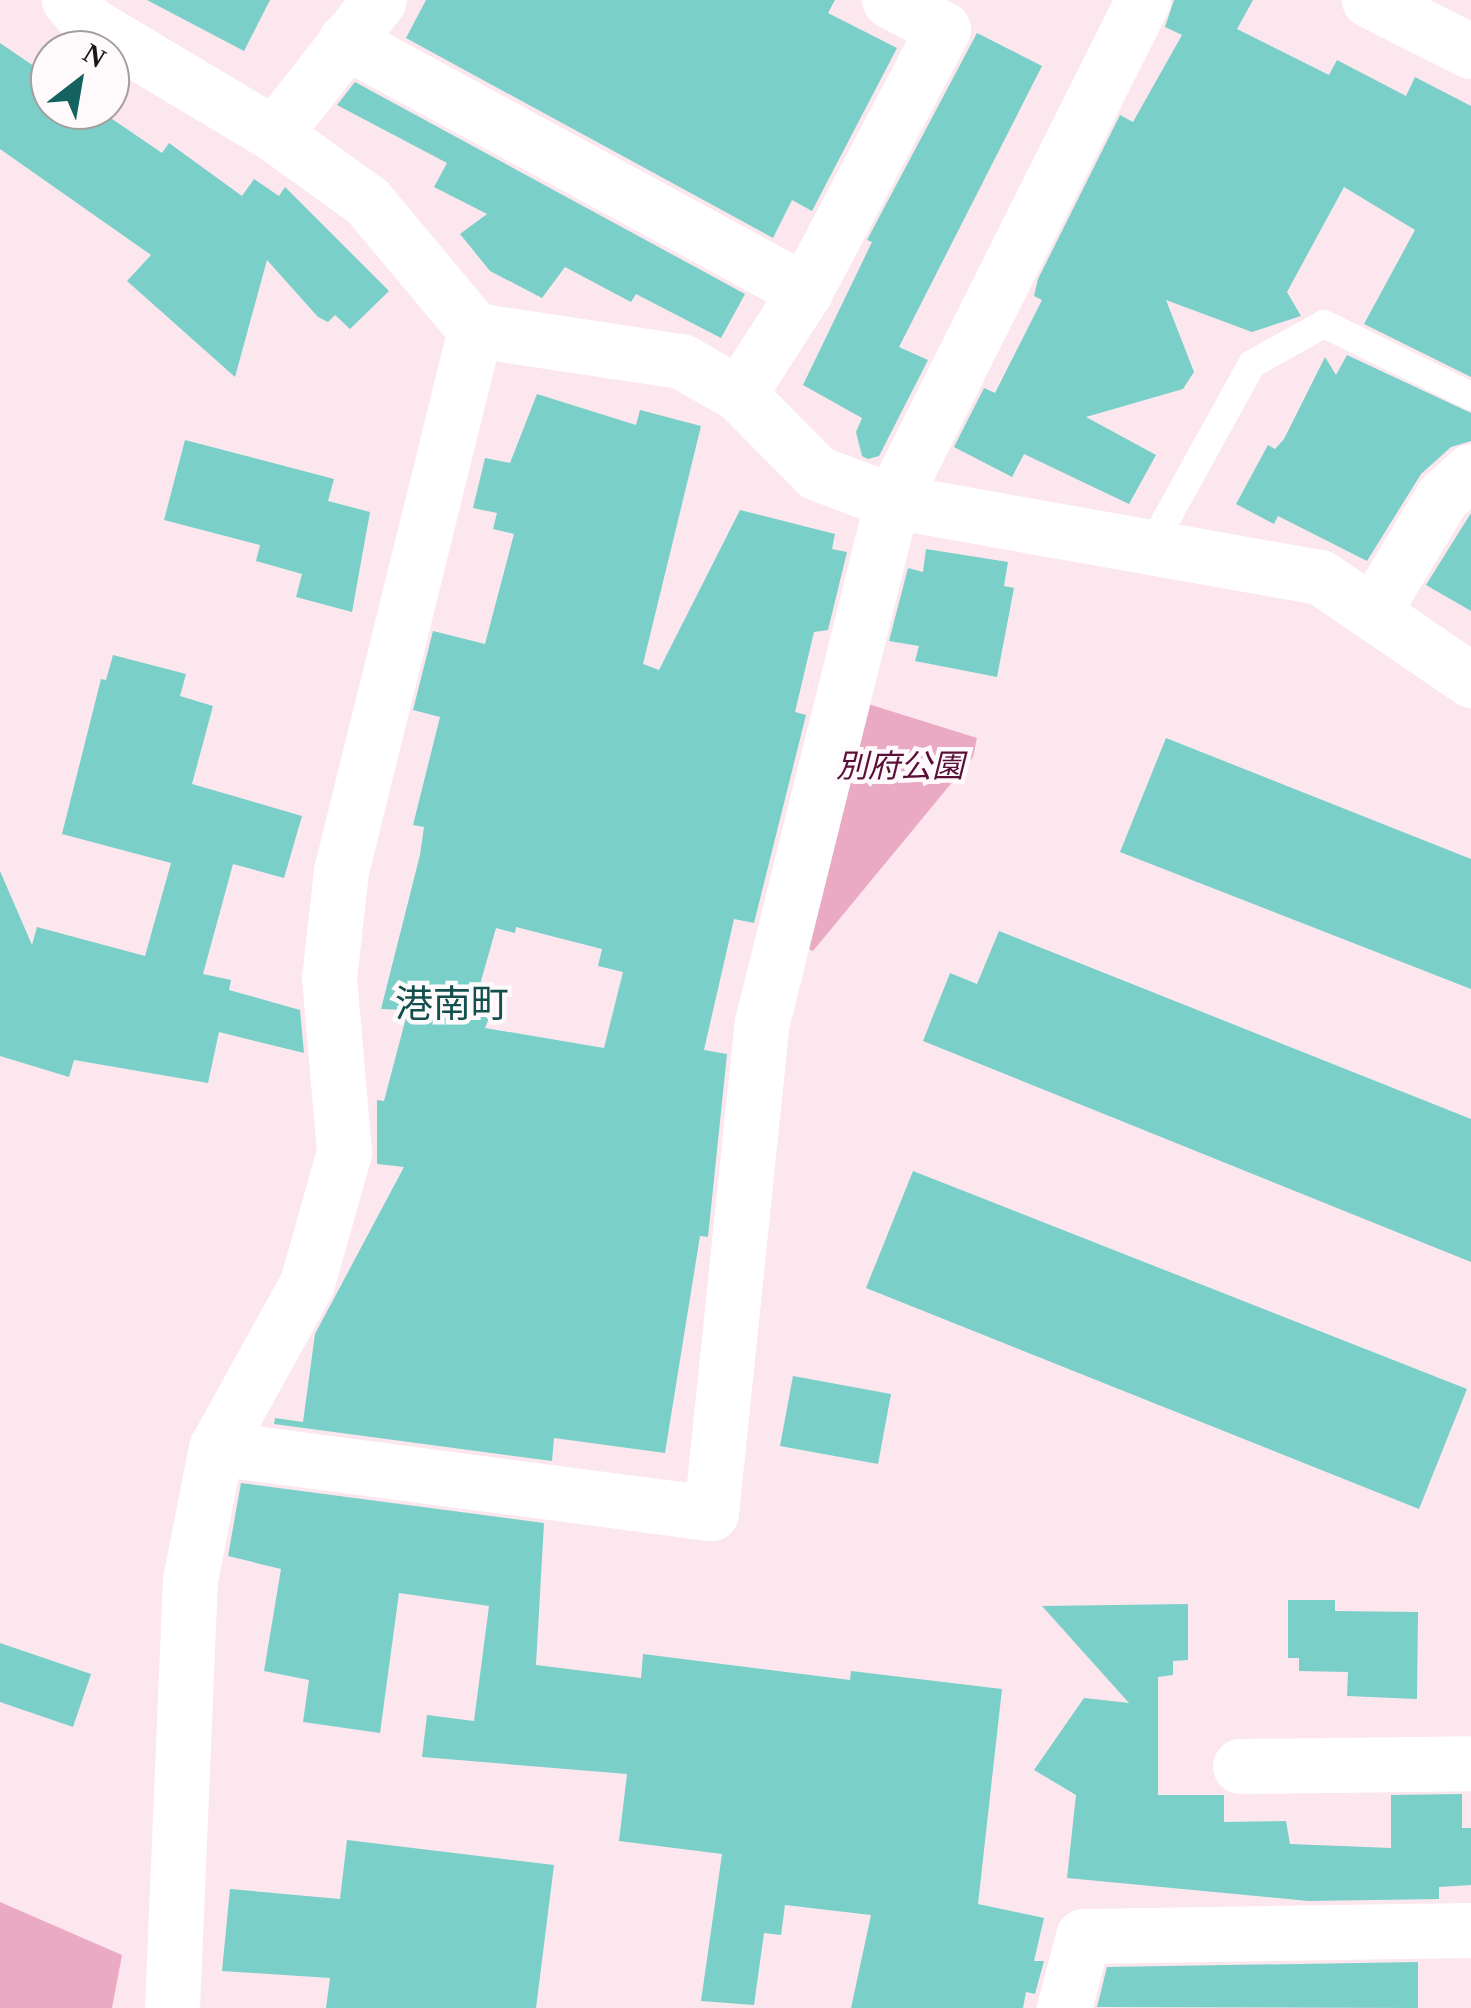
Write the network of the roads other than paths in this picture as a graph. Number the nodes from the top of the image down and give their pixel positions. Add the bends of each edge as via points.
1 (380, 0) edge
2 (889, 0) edge
3 (1144, 0) edge
4 (1369, 0) edge
5 (87, 8) edge
6 (345, 42) junction
7 (1471, 51) edge
8 (274, 134) junction
9 (805, 291) junction
10 (475, 330) junction
11 (739, 394) junction
12 (1471, 396) edge
13 (1471, 470) edge
14 (892, 500) junction
15 (1152, 545) junction
16 (1373, 612) junction
17 (1471, 680) edge
18 (216, 1448) junction
19 (1471, 1763) edge
20 (1240, 1766) dead end
21 (1471, 1930) edge
22 (172, 2008) edge
23 (1064, 2008) edge

1 - 6 street
2 - 9 street via 943,28
3 - 14 street
4 - 7 street
5 - 8 street
6 - 8 street
6 - 9 street
8 - 10 street via 368,202
9 - 11 street
10 - 11 street via 681,361
10 - 18 street via 341,871 329,978 344,1152 307,1282
11 - 14 street via 817,472
12 - 15 lane via 1324,324 1252,364
13 - 16 street via 1442,497
14 - 15 street
14 - 18 street via 762,1022 711,1513
15 - 16 street via 1320,578
16 - 17 street
18 - 22 street via 190,1580
19 - 20 street
21 - 23 street via 1083,1936

